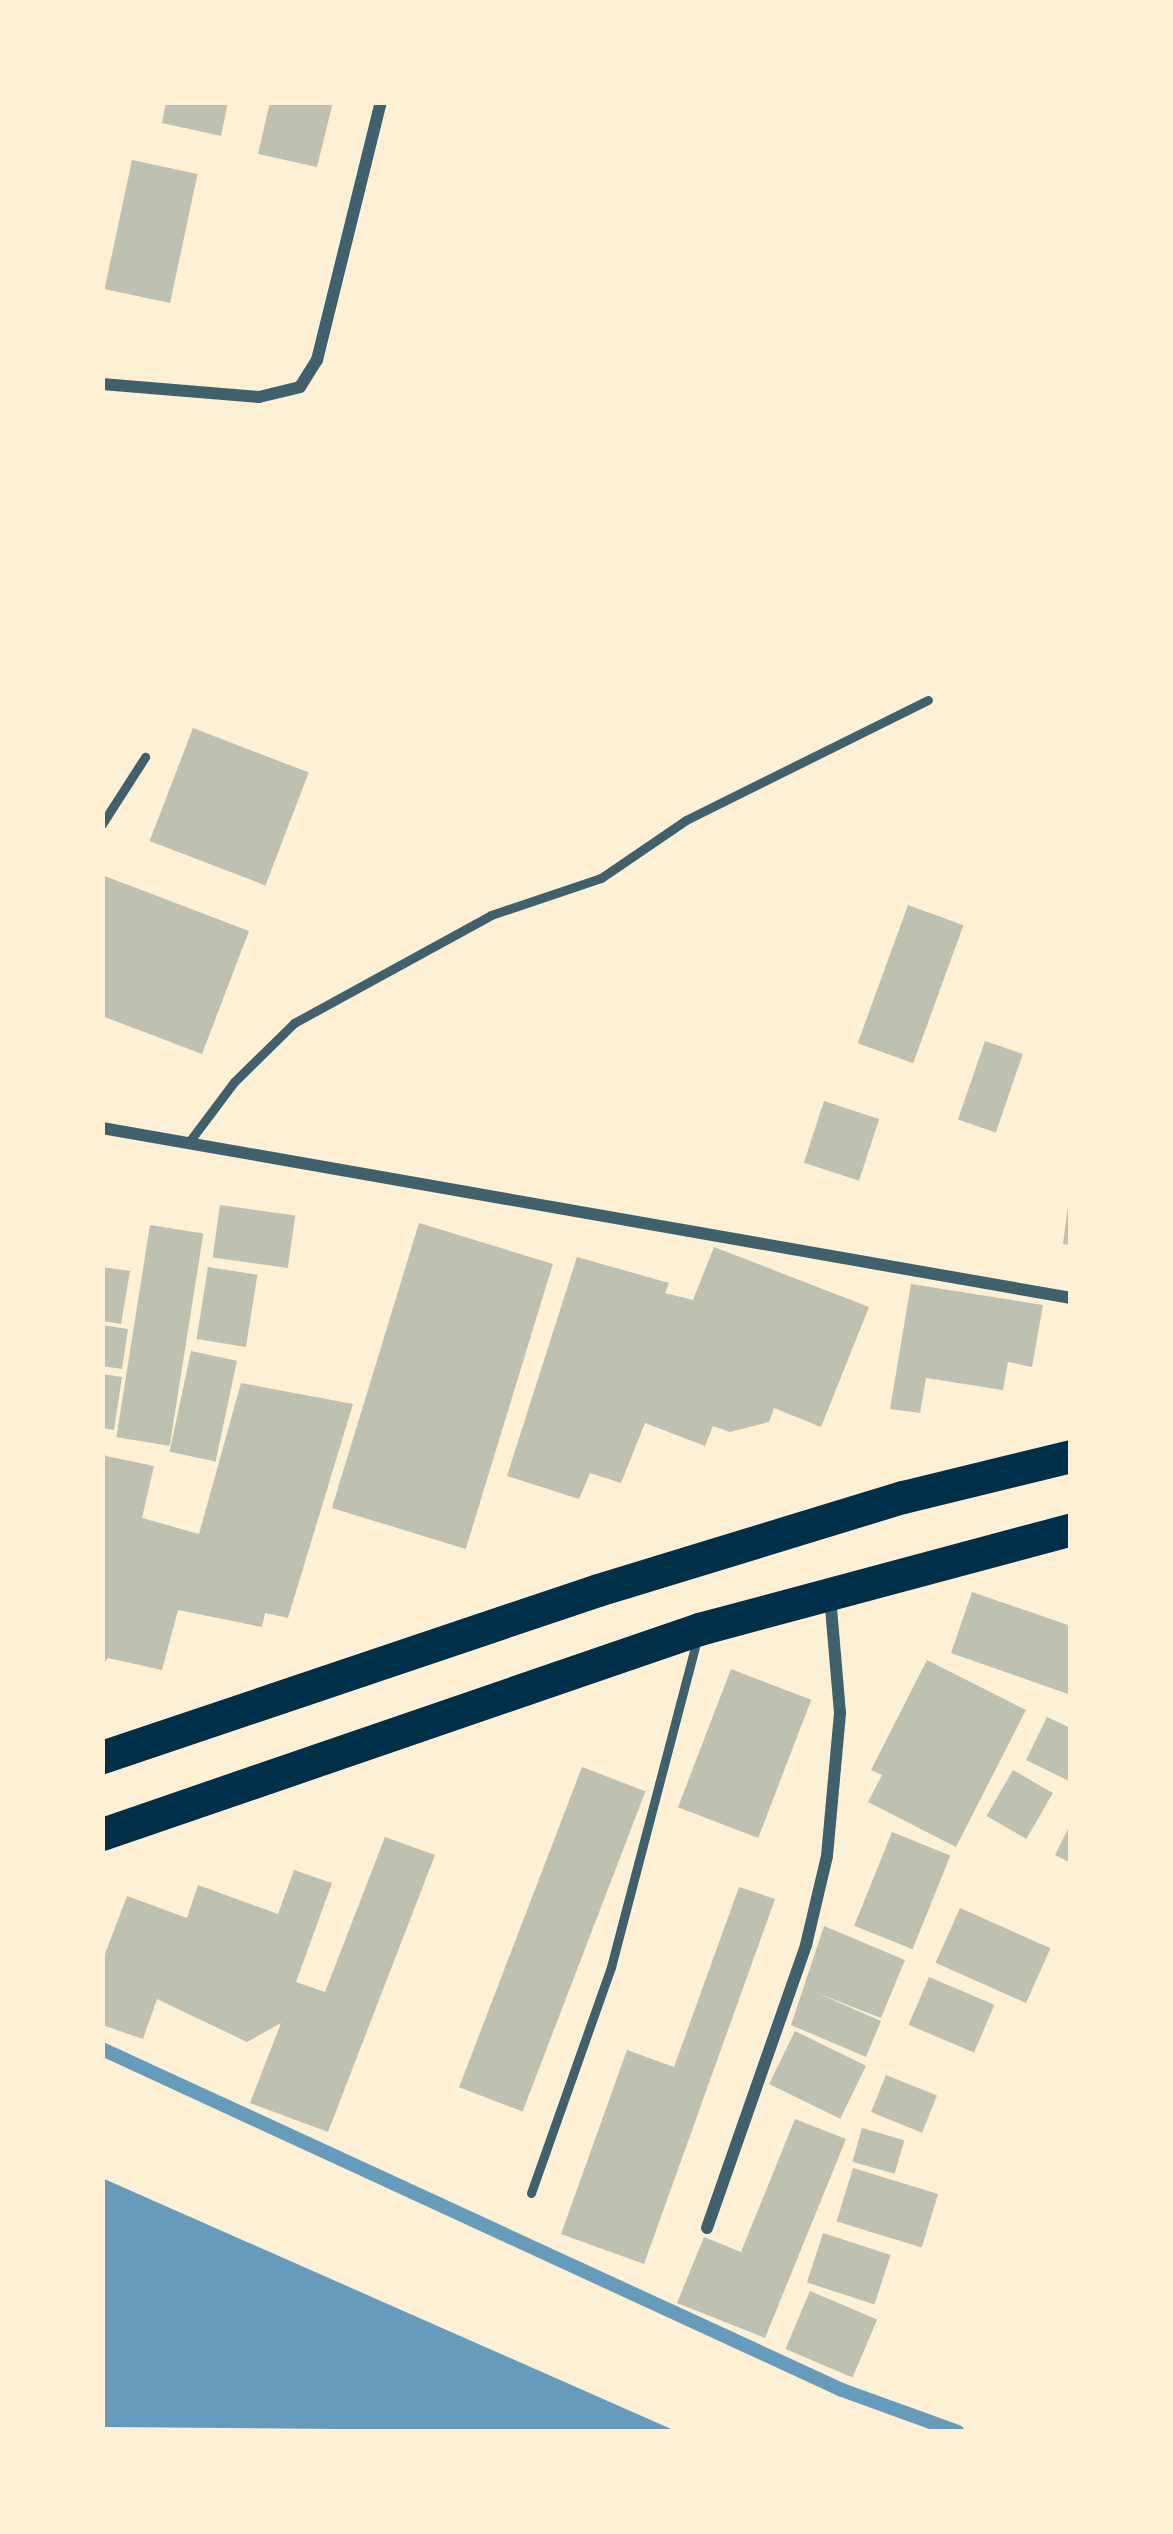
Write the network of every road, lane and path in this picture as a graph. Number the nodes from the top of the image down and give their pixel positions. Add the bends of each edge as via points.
1 (381, 102) edge
2 (102, 384) edge
3 (928, 700) dead end
4 (145, 757) dead end
5 (102, 824) edge
6 (102, 1128) edge
7 (189, 1142) junction
8 (1071, 1298) edge
9 (1071, 1456) edge
10 (1071, 1529) edge
11 (830, 1591) junction
12 (699, 1629) junction
13 (102, 1757) edge
14 (102, 1834) edge
15 (531, 2193) dead end
16 (706, 2228) dead end

1 - 2 street via 316,360 300,387 259,397
3 - 7 lane via 686,820 601,878 491,914 294,1024 234,1082
4 - 5 lane
6 - 7 street
7 - 8 street
9 - 13 highway via 903,1497 598,1590
10 - 11 highway
11 - 12 highway
11 - 16 street via 840,1713 827,1856 806,1945
12 - 14 highway
12 - 15 lane via 611,1967

